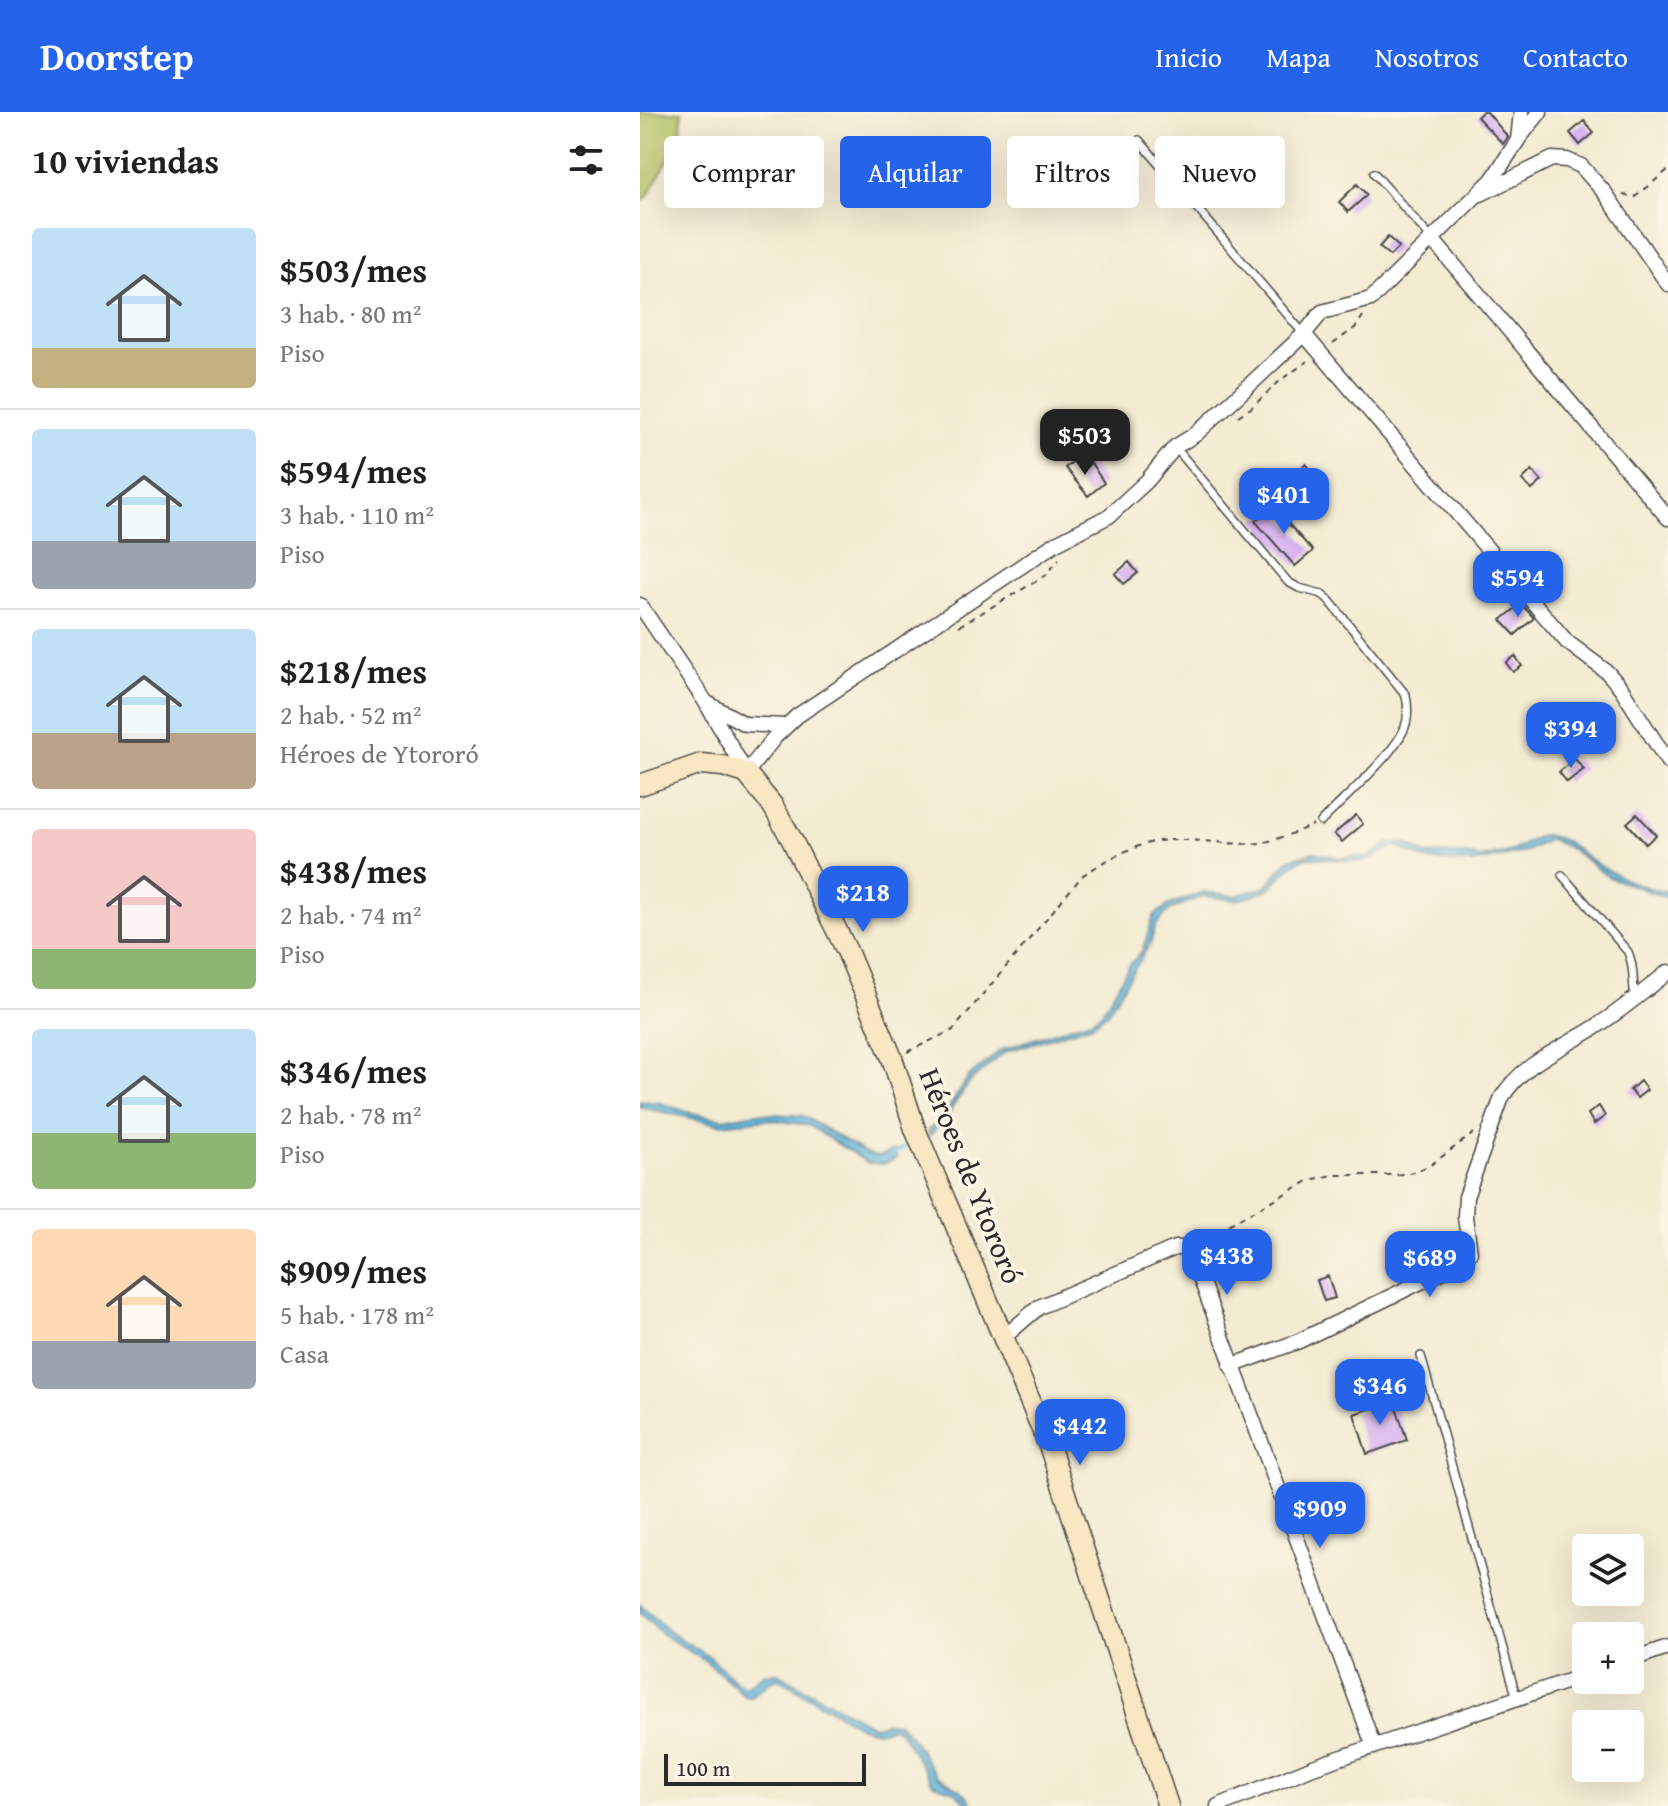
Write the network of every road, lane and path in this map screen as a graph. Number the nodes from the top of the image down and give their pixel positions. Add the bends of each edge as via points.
1 (1521, 112) edge
2 (1540, 112) edge
3 (1139, 140) dead end
4 (1518, 140) junction
5 (1668, 170) edge
6 (1374, 173) dead end
7 (1605, 193) junction
8 (1477, 196) junction
9 (1431, 238) junction
10 (1668, 284) edge
11 (1371, 299) junction
12 (1304, 334) junction
13 (1320, 353) junction
14 (1235, 418) dead end
15 (1175, 447) junction
16 (1668, 518) edge
17 (640, 605) edge
18 (705, 701) junction
19 (785, 726) junction
20 (1668, 762) edge
21 (746, 773) junction
22 (640, 785) edge
23 (1321, 822) joint
24 (1562, 875) dead end
25 (1663, 976) edge
26 (1668, 992) edge
27 (1635, 997) junction
28 (892, 1058) junction
29 (1493, 1119) junction
30 (1186, 1248) junction
31 (1004, 1337) junction
32 (1421, 1356) dead end
33 (1231, 1366) junction
34 (1668, 1647) edge
35 (1644, 1655) edge
36 (1572, 1680) edge
37 (1517, 1699) junction
38 (1374, 1747) junction
39 (1168, 1806) edge
40 (1218, 1806) edge

1 - 4 street
2 - 4 street
3 - 12 lane
4 - 8 street
5 - 7 path via 1635,197
6 - 9 lane
7 - 8 street via 1581,166 1552,159
7 - 10 street
8 - 9 street
9 - 11 street
9 - 16 street
11 - 12 street via 1322,312
11 - 13 path via 1356,327
12 - 13 street
12 - 15 street via 1196,434
13 - 14 path
13 - 20 street via 1567,642 1621,688
15 - 19 street via 1109,516 1056,543
15 - 23 lane via 1288,582 1328,599 1406,695 1405,729
17 - 18 street, Héroes de Ytororó
18 - 19 street via 745,724
18 - 21 street, Héroes de Ytororó
19 - 21 street
21 - 22 main road via 701,764
21 - 28 main road, Héroes de Ytororó via 792,840
23 - 28 path via 1261,843 1173,840 1111,857 1083,875 953,1030
24 - 27 lane via 1628,952
25 - 26 street
25 - 27 street
27 - 29 street via 1523,1071 1502,1097
28 - 31 main road, Héroes de Ytororó via 915,1129
29 - 30 path via 1415,1172 1310,1180
29 - 33 street via 1466,1197 1470,1252 1462,1262 1299,1341
30 - 31 street via 1175,1248 1039,1307
30 - 33 street
31 - 39 main road, Héroes de Ytororó via 1050,1448
32 - 37 lane
33 - 38 street
34 - 35 street
36 - 37 street
37 - 38 street
38 - 40 street

